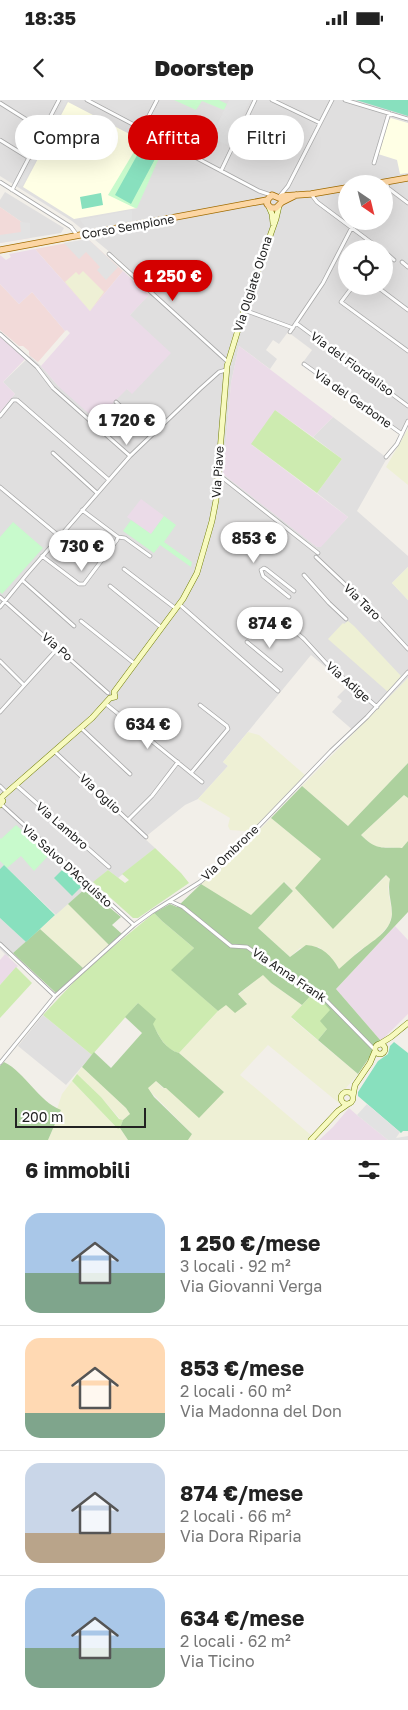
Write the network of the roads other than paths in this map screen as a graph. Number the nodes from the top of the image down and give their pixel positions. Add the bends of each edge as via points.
1 (59, 100) edge
2 (87, 100) edge
3 (157, 100) edge
4 (255, 100) edge
5 (272, 100) edge
6 (332, 100) edge
7 (345, 100) edge
8 (0, 103) edge
9 (389, 113) junction
10 (20, 115) edge
11 (52, 115) edge
12 (150, 115) edge
13 (408, 119) edge
14 (128, 122) edge
15 (320, 123) junction
16 (0, 140) edge
17 (15, 149) edge
18 (28, 160) edge
19 (200, 160) edge
20 (374, 162) dead end
21 (221, 171) junction
22 (408, 178) edge
23 (393, 181) edge
24 (0, 182) edge
25 (288, 186) junction
26 (338, 189) edge
27 (12, 190) junction
28 (393, 192) edge
29 (311, 194) junction
30 (296, 195) junction
31 (279, 201) junction
32 (269, 202) junction
33 (408, 203) edge
34 (338, 217) edge
35 (273, 225) junction
36 (350, 230) edge
37 (356, 230) edge
38 (77, 236) junction
39 (369, 240) edge
40 (0, 250) edge
41 (109, 254) dead end
42 (402, 262) dead end
43 (408, 267) edge
44 (347, 295) edge
45 (388, 295) edge
46 (244, 310) junction
47 (408, 310) edge
48 (296, 323) junction
49 (0, 334) edge
50 (233, 344) joint
51 (408, 351) edge
52 (228, 362) junction
53 (304, 364) dead end
54 (226, 370) junction
55 (116, 402) dead end
56 (408, 406) edge
57 (0, 416) edge
58 (408, 421) edge
59 (402, 434) junction
60 (151, 435) junction
61 (53, 453) dead end
62 (130, 456) junction
63 (386, 457) dead end
64 (218, 475) junction
65 (109, 480) junction
66 (0, 487) edge
67 (97, 493) junction
68 (82, 510) junction
69 (59, 536) junction
70 (118, 537) junction
71 (42, 556) junction
72 (150, 556) dead end
73 (124, 570) dead end
74 (304, 575) dead end
75 (22, 580) junction
76 (110, 586) dead end
77 (294, 591) dead end
78 (0, 597) edge
79 (289, 597) dead end
80 (4, 601) junction
81 (178, 606) junction
82 (0, 607) edge
83 (276, 615) dead end
84 (346, 619) dead end
85 (81, 621) dead end
86 (74, 626) dead end
87 (162, 628) junction
88 (247, 642) dead end
89 (58, 648) junction
90 (408, 649) edge
91 (0, 661) edge
92 (136, 664) junction
93 (281, 670) dead end
94 (408, 672) edge
95 (24, 685) junction
96 (278, 690) dead end
97 (111, 694) junction
98 (106, 704) junction
99 (200, 705) dead end
100 (376, 707) junction
101 (0, 712) edge
102 (81, 728) junction
103 (54, 751) junction
104 (178, 762) junction
105 (191, 773) junction
106 (130, 774) dead end
107 (202, 782) dead end
108 (16, 785) junction
109 (0, 786) edge
110 (6, 792) junction
111 (0, 797) edge
112 (0, 805) edge
113 (128, 821) junction
114 (146, 837) dead end
115 (109, 867) dead end
116 (170, 901) junction
117 (134, 925) junction
118 (0, 944) edge
119 (55, 996) junction
120 (408, 1023) edge
121 (391, 1037) junction
122 (376, 1048) junction
123 (383, 1052) junction
124 (0, 1063) edge
125 (370, 1064) junction
126 (355, 1085) junction
127 (346, 1092) junction
128 (354, 1096) junction
129 (342, 1100) junction
130 (348, 1104) junction
131 (338, 1111) junction
132 (311, 1140) edge

1 - 11 street
2 - 14 street
3 - 12 street
4 - 21 street
5 - 15 street
6 - 15 street
7 - 9 street
8 - 10 street
9 - 13 street
9 - 20 street
15 - 25 street
16 - 17 street
18 - 27 street
19 - 21 street
21 - 32 street via 259,191
22 - 23 main road
24 - 27 street
25 - 30 street
25 - 31 street
26 - 29 main road, Corso Sempione
27 - 38 street via 71,226
28 - 33 street
29 - 30 main road, Corso Sempione
29 - 34 street
30 - 31 main road, Corso Sempione
31 - 32 main road, Corso Sempione
31 - 32 main road, Corso Sempione via 274,208
31 - 35 street, Via Olgiate Olona
32 - 35 street, Via Olgiate Olona
32 - 38 main road, Corso Sempione
35 - 46 street, Via Olgiate Olona
36 - 48 street via 330,270
37 - 39 street
38 - 40 main road, Corso Sempione
41 - 52 street
42 - 43 street
44 - 51 street via 342,302
45 - 47 street
46 - 48 street via 291,330
46 - 50 street, Via Olgiate Olona
48 - 56 street, Via del Fiordaliso
49 - 62 street via 38,367 53,388
50 - 52 street, Via Piave
52 - 54 street, Via Piave
53 - 59 street, Via del Gerbone
54 - 60 street via 218,373
54 - 64 street, Via Piave
55 - 60 street
57 - 65 street via 12,400 17,400
58 - 59 street, Via del Gerbone
59 - 63 street, Via del Gerbone
60 - 62 street
61 - 67 street
62 - 65 street
64 - 81 street, Via Piave via 214,509 202,554 194,580
64 - 90 street, Via Taro via 317,555
65 - 67 street
66 - 69 street
67 - 68 street
68 - 69 street
68 - 70 street
69 - 71 street
70 - 71 street via 84,584 79,584
70 - 72 street
71 - 75 street
73 - 81 street
74 - 84 street
75 - 80 street
75 - 86 street
76 - 87 street
77 - 79 street via 266,569 261,570 263,576
78 - 80 street, Via Po
80 - 82 street
80 - 89 street, Via Po
81 - 87 street, Via Piave
81 - 96 street
83 - 100 street, Via Adige
85 - 92 street
87 - 92 street, Via Piave
88 - 93 street
89 - 95 street
89 - 97 street, Via Po
91 - 95 street
92 - 97 street, Via Piave
94 - 100 street, Via Ombrone
95 - 101 street
97 - 98 street, Via Piave
98 - 102 street, Via Piave
98 - 104 street
99 - 105 street via 228,729
100 - 116 street, Via Ombrone via 226,859 200,882
102 - 103 street, Via Piave
102 - 106 street
103 - 108 street, Via Piave
103 - 113 street, Via Oglio
104 - 105 street
104 - 113 street
105 - 107 street
108 - 110 street, Via Piave
108 - 115 street, Via Lambro
109 - 110 street
110 - 111 street, Via Piave
111 - 112 street, Via Piave
112 - 117 street, Via Salvo D'Acquisto
113 - 114 street, Via Oglio
116 - 117 street, Via Ombrone
116 - 122 street, Via Anna Frank via 183,907 230,946 248,947 297,982 318,992
117 - 119 street, Via Ombrone
118 - 119 street
119 - 124 street, Via Ombrone
120 - 121 street
121 - 122 street
121 - 123 street
122 - 123 street via 377,1054
122 - 123 street via 382,1045
122 - 125 street
123 - 125 street
125 - 126 street
126 - 127 street
126 - 128 street
127 - 128 street
127 - 129 street via 341,1096
128 - 130 street
129 - 130 street
129 - 131 street
130 - 131 street
131 - 132 street

